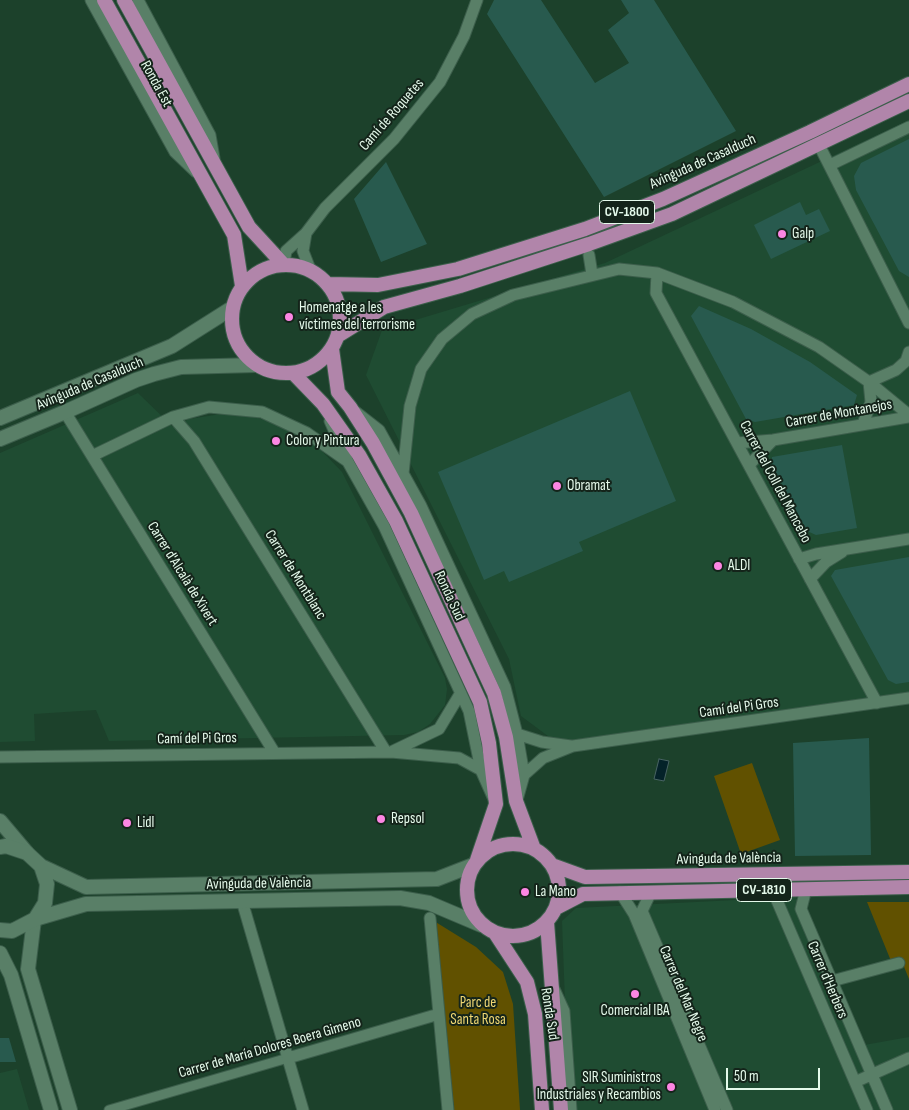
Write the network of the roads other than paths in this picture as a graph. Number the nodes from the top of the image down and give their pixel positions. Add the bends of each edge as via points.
1 (91, 0) edge
2 (104, 0) edge
3 (124, 0) edge
4 (138, 0) edge
5 (477, 0) edge
6 (909, 84) edge
7 (909, 101) edge
8 (909, 127) edge
9 (819, 144) junction
10 (215, 165) junction
11 (830, 165) junction
12 (201, 177) junction
13 (306, 232) junction
14 (589, 255) dead end
15 (283, 264) junction
16 (310, 269) junction
17 (657, 273) junction
18 (592, 274) junction
19 (328, 284) junction
20 (242, 286) junction
21 (903, 301) edge
22 (232, 308) junction
23 (909, 323) edge
24 (339, 335) junction
25 (332, 349) junction
26 (909, 352) edge
27 (256, 365) junction
28 (294, 374) junction
29 (869, 382) junction
30 (323, 404) junction
31 (350, 407) junction
32 (65, 412) junction
33 (173, 416) junction
34 (909, 416) edge
35 (0, 418) edge
36 (863, 424) junction
37 (0, 438) edge
38 (773, 440) junction
39 (737, 443) junction
40 (92, 456) junction
41 (348, 462) junction
42 (748, 465) junction
43 (403, 474) junction
44 (909, 539) edge
45 (846, 550) junction
46 (799, 559) junction
47 (810, 579) junction
48 (460, 694) junction
49 (909, 698) edge
50 (877, 703) junction
51 (517, 734) junction
52 (573, 746) junction
53 (274, 752) junction
54 (389, 752) junction
55 (1, 759) edge
56 (481, 770) junction
57 (524, 776) junction
58 (516, 801) junction
59 (496, 804) junction
60 (0, 821) edge
61 (0, 847) edge
62 (534, 849) junction
63 (27, 853) junction
64 (475, 862) junction
65 (552, 865) junction
66 (40, 866) junction
67 (909, 872) edge
68 (909, 887) edge
69 (806, 889) junction
70 (772, 890) junction
71 (620, 892) junction
72 (651, 892) junction
73 (242, 900) junction
74 (556, 908) junction
75 (430, 918) dead end
76 (34, 920) junction
77 (547, 922) junction
78 (481, 925) junction
79 (0, 930) edge
80 (495, 933) junction
81 (0, 953) edge
82 (899, 963) dead end
83 (550, 981) junction
84 (832, 981) junction
85 (439, 1014) junction
86 (288, 1058) junction
87 (909, 1058) edge
88 (872, 1074) junction
89 (855, 1082) junction
90 (885, 1105) edge
91 (864, 1109) edge
92 (51, 1110) edge
93 (70, 1110) edge
94 (109, 1110) edge
95 (304, 1110) edge
96 (448, 1110) edge
97 (542, 1110) edge
98 (561, 1110) edge
99 (571, 1110) edge
100 (715, 1110) edge
101 (726, 1110) edge

1 - 12 street, Ronda Est via 175,152
2 - 12 main road, Ronda Est
3 - 10 main road, Ronda Est
4 - 10 street, Ronda Est via 210,135
5 - 13 street, Camí de Roquetes via 464,36 440,82 394,139 325,208
6 - 19 main road, Avinguda de Casalduch / CV-1800 via 663,199 585,229 458,269 378,285
7 - 9 main road, CV-1800
8 - 11 street
9 - 11 street
9 - 24 main road, CV-1800 via 672,214 589,244 384,308
10 - 15 main road, Ronda Est via 250,227
11 - 21 street
12 - 20 main road, Ronda Est via 234,235
13 - 15 street, Camí de Roquetes via 286,251
13 - 16 street via 303,251
14 - 18 street
15 - 16 main road
15 - 20 main road via 261,270
16 - 19 main road
17 - 18 street via 618,269
17 - 29 street via 733,302 819,347
17 - 39 street, Carrer del Coll del Mancebo via 656,293
18 - 43 street via 513,295 472,314 442,339 421,369 410,406
19 - 24 main road via 340,310
20 - 22 main road
21 - 23 street
22 - 27 main road via 232,330 240,349
22 - 35 main road, Avinguda de Casalduch via 172,346
24 - 25 main road
25 - 28 main road via 317,365
25 - 31 main road, Ronda Sud via 338,392
26 - 29 street via 906,361 896,370
27 - 28 main road via 276,374
27 - 32 main road, Avinguda de Casalduch via 172,370 136,380
28 - 30 main road, Ronda Sud
29 - 34 street
29 - 36 street via 871,402
30 - 41 street
30 - 59 main road, Ronda Sud via 358,455 396,522 480,702 489,743
31 - 43 street, Ronda Sud via 380,430
31 - 58 main road, Ronda Sud via 412,513 494,693 506,737
32 - 37 main road, Avinguda de Casalduch
32 - 40 street, Carrer d'Alcalà de Xivert
33 - 40 street
33 - 41 street via 209,407 262,412 307,433
33 - 54 street, Carrer de Montblanc via 194,442
34 - 36 street, Carrer de Montanejos
36 - 38 street, Carrer de Montanejos
38 - 39 street, Carrer de Montanejos
38 - 42 street, Carrer de Montanejos
39 - 42 street, Carrer del Coll del Mancebo
40 - 53 street, Carrer d'Alcalà de Xivert
41 - 48 street via 384,526
42 - 46 street, Carrer del Coll del Mancebo
43 - 51 street, Ronda Sud via 505,687
44 - 45 street
45 - 46 street
45 - 47 street via 826,562
46 - 47 street, Carrer del Coll del Mancebo
47 - 50 street, Carrer del Coll del Mancebo
48 - 54 street, Camí del Pi Gros via 439,730
48 - 56 street via 469,711
49 - 50 street, Camí del Pi Gros
50 - 52 street, Camí del Pi Gros
51 - 52 street, Camí del Pi Gros via 542,742
51 - 57 street, Ronda Sud
52 - 57 street, Camí del Pi Gros via 543,758
53 - 54 street, Camí del Pi Gros
53 - 55 street, Camí del Pi Gros
54 - 56 street, Camí del Pi Gros via 459,758
56 - 59 street
57 - 58 street, Ronda Sud
58 - 62 main road, Ronda Sud
59 - 64 main road, Ronda Sud
60 - 63 main road
61 - 63 main road
62 - 64 main road via 514,844 494,847
62 - 65 main road
63 - 66 main road
64 - 66 main road, Avinguda de València via 437,878 86,887
64 - 78 main road via 466,885 469,907
65 - 67 main road, Avinguda de València / CV-1810 via 585,877
65 - 74 main road via 559,886
66 - 76 main road via 47,884 46,894
68 - 69 main road, Avinguda de València / CV-1810
69 - 70 main road, Avinguda de València / CV-1810
69 - 84 street, Carrer d'Herbers via 801,909
70 - 72 main road, Avinguda de València / CV-1810
70 - 89 street, Carrer d'Herbers
71 - 72 main road, Avinguda de València / CV-1810
71 - 74 main road, Avinguda de València via 583,894
71 - 100 street, Carrer del Mar Negre via 634,914
72 - 101 street, Carrer del Mar Negre via 642,910
73 - 76 main road, Avinguda de València via 86,904
73 - 78 main road, Avinguda de València via 400,898 429,903
73 - 86 street
74 - 77 main road
75 - 85 street
76 - 79 main road, Avinguda de València via 12,931
76 - 93 main road via 28,969
77 - 80 main road via 532,933 513,937
77 - 83 main road, Ronda Sud
78 - 80 main road
80 - 97 main road, Ronda Sud via 527,982 535,1014
81 - 92 main road via 11,975
82 - 84 street
83 - 98 main road, Ronda Sud
83 - 99 street, Ronda Sud via 564,1011
84 - 88 street, Carrer d'Herbers
85 - 86 street, Carrer de María Dolores Boera Gimeno
85 - 96 street
86 - 94 street, Carrer de María Dolores Boera Gimeno
86 - 95 street
87 - 88 street
88 - 89 street
88 - 90 street, Carrer d'Herbers
89 - 91 street, Carrer d'Herbers
90 - 91 street

